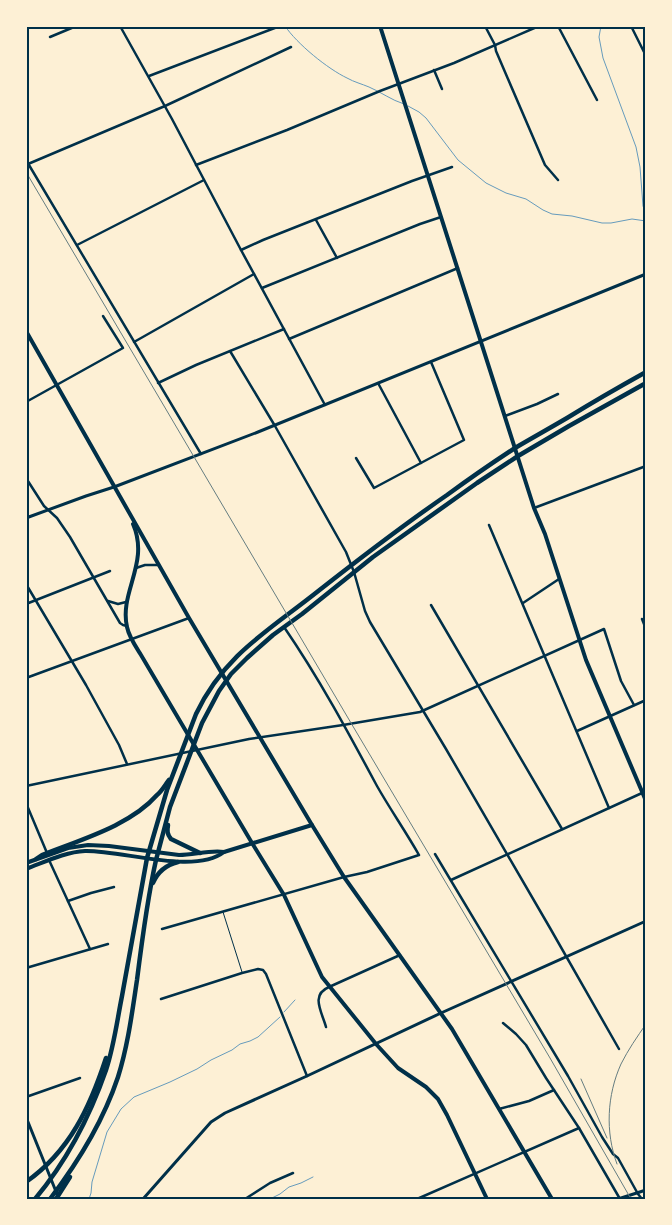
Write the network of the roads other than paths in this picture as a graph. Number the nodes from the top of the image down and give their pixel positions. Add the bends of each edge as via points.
1 (87, 26) edge
2 (120, 26) edge
3 (280, 26) edge
4 (380, 26) edge
5 (485, 26) edge
6 (539, 26) edge
7 (558, 26) edge
8 (631, 26) edge
9 (50, 37) dead end
10 (495, 45) junction
11 (291, 46) dead end
12 (646, 56) edge
13 (434, 70) junction
14 (149, 76) junction
15 (399, 84) junction
16 (442, 89) dead end
17 (597, 100) dead end
18 (165, 106) junction
19 (26, 160) edge
20 (28, 164) junction
21 (196, 165) junction
22 (452, 167) dead end
23 (428, 175) junction
24 (204, 180) junction
25 (558, 180) dead end
26 (441, 217) junction
27 (316, 220) junction
28 (77, 245) junction
29 (241, 250) junction
30 (337, 258) junction
31 (458, 268) junction
32 (254, 274) junction
33 (646, 274) edge
34 (262, 288) junction
35 (103, 316) dead end
36 (284, 329) junction
37 (26, 331) edge
38 (289, 339) junction
39 (481, 341) junction
40 (134, 342) junction
41 (230, 351) junction
42 (431, 362) junction
43 (646, 372) edge
44 (158, 383) junction
45 (378, 383) junction
46 (646, 383) edge
47 (56, 385) junction
48 (558, 394) dead end
49 (26, 402) edge
50 (325, 405) junction
51 (505, 416) junction
52 (275, 426) junction
53 (516, 448) junction
54 (201, 454) junction
55 (518, 456) junction
56 (356, 458) dead end
57 (421, 463) junction
58 (646, 466) edge
59 (26, 478) edge
60 (114, 487) junction
61 (534, 508) junction
62 (47, 510) junction
63 (127, 510) junction
64 (26, 518) edge
65 (489, 524) dead end
66 (158, 565) junction
67 (351, 565) junction
68 (136, 568) junction
69 (110, 571) dead end
70 (354, 572) junction
71 (94, 578) junction
72 (560, 579) junction
73 (26, 584) edge
74 (105, 599) junction
75 (36, 600) junction
76 (128, 602) junction
77 (523, 603) junction
78 (26, 604) edge
79 (431, 605) dead end
80 (189, 618) junction
81 (642, 620) dead end
82 (126, 626) junction
83 (284, 627) junction
84 (646, 629) edge
85 (132, 639) junction
86 (578, 640) junction
87 (545, 655) junction
88 (73, 661) junction
89 (26, 678) edge
90 (478, 686) junction
91 (646, 700) edge
92 (634, 706) junction
93 (423, 711) junction
94 (609, 717) junction
95 (343, 725) junction
96 (577, 731) junction
97 (260, 738) junction
98 (197, 750) junction
99 (127, 764) junction
100 (174, 772) junction
101 (26, 786) edge
102 (644, 793) edge
103 (646, 801) edge
104 (26, 803) edge
105 (170, 807) junction
106 (609, 808) junction
107 (312, 825) junction
108 (562, 829) junction
109 (252, 844) junction
110 (148, 851) junction
111 (158, 852) junction
112 (224, 852) junction
113 (47, 853) junction
114 (200, 853) junction
115 (435, 854) dead end
116 (507, 855) junction
117 (147, 858) junction
118 (36, 859) junction
119 (50, 860) junction
120 (156, 860) junction
121 (178, 862) junction
122 (26, 863) edge
123 (26, 869) edge
124 (344, 877) junction
125 (451, 880) junction
126 (114, 887) dead end
127 (149, 891) junction
128 (284, 895) junction
129 (68, 901) junction
130 (222, 912) junction
131 (646, 920) edge
132 (162, 929) dead end
133 (108, 944) dead end
134 (90, 949) junction
135 (400, 955) junction
136 (567, 957) junction
137 (26, 968) edge
138 (242, 973) junction
139 (512, 982) junction
140 (329, 987) junction
141 (161, 999) dead end
142 (441, 1013) junction
143 (503, 1023) dead end
144 (326, 1027) dead end
145 (376, 1044) junction
146 (619, 1049) dead end
147 (110, 1053) junction
148 (307, 1076) junction
149 (80, 1078) dead end
150 (554, 1090) junction
151 (26, 1097) edge
152 (499, 1109) junction
153 (26, 1117) edge
154 (579, 1128) junction
155 (524, 1151) junction
156 (78, 1161) junction
157 (293, 1173) dead end
158 (475, 1173) junction
159 (26, 1182) edge
160 (646, 1190) edge
161 (638, 1194) junction
162 (619, 1198) edge
163 (34, 1199) edge
164 (50, 1199) edge
165 (57, 1199) edge
166 (143, 1199) edge
167 (244, 1199) edge
168 (417, 1199) edge
169 (486, 1199) edge
170 (552, 1199) edge
171 (642, 1199) edge

1 - 9 street via 74,27
2 - 14 street
3 - 14 street
4 - 15 main road
5 - 10 street
6 - 10 street
7 - 17 street
8 - 12 street
10 - 13 street
10 - 25 street via 545,165
11 - 18 street
13 - 15 street
13 - 16 street
14 - 18 street
15 - 21 street
15 - 23 main road
18 - 20 street
18 - 21 street
19 - 20 street
20 - 28 street
21 - 24 street
22 - 23 street
23 - 26 main road
23 - 27 street
24 - 28 street
24 - 29 street
26 - 30 street
26 - 31 main road
27 - 29 street
27 - 30 street
28 - 40 street
29 - 32 street
30 - 34 street
31 - 38 street
31 - 39 main road
32 - 34 street
32 - 40 street
33 - 39 street
34 - 36 street
35 - 47 street via 123,348
36 - 38 street
36 - 41 street
37 - 47 main road
38 - 50 street
39 - 42 street
39 - 51 main road
40 - 44 street
41 - 44 street
41 - 52 street
42 - 45 street
42 - 57 street via 464,440
43 - 53 highway
44 - 54 street
45 - 50 street
45 - 57 street
46 - 55 highway
47 - 49 street
47 - 60 main road
48 - 51 street
50 - 52 street
51 - 53 main road
52 - 54 street
52 - 67 street
53 - 55 main road
53 - 67 highway
54 - 60 street
55 - 61 main road
55 - 70 highway
56 - 57 street via 374,488
58 - 61 street
59 - 62 street
60 - 62 street
60 - 63 main road
61 - 72 main road
62 - 64 street
62 - 71 street via 57,518
63 - 66 main road
63 - 68 main road via 138,543
65 - 77 street
66 - 68 street
66 - 80 main road
67 - 70 street
67 - 100 highway via 268,628 227,667 202,702
68 - 76 main road
69 - 71 street
70 - 83 highway
70 - 93 street via 367,616
71 - 74 street
71 - 75 street
72 - 77 street
72 - 86 main road
73 - 75 street
74 - 76 street via 114,604
74 - 82 street via 120,623
75 - 78 street
75 - 88 street
76 - 82 main road
77 - 87 street
79 - 90 street
80 - 85 street
80 - 97 main road
81 - 84 street
82 - 85 main road
83 - 95 street
83 - 105 highway via 247,658 218,691 202,723
85 - 88 street
85 - 98 main road
86 - 87 street
86 - 92 street via 604,629
86 - 94 main road
87 - 90 street
87 - 96 street
88 - 89 street
88 - 99 street
90 - 93 street
90 - 108 street
91 - 92 street
92 - 94 street
93 - 95 street
93 - 116 street
94 - 96 street
94 - 102 main road
95 - 97 street
95 - 124 street via 419,855
96 - 106 street
97 - 98 street
97 - 107 main road
98 - 99 street
98 - 109 main road
99 - 101 street
100 - 110 highway
100 - 113 highway via 158,795 133,816
102 - 103 main road
102 - 106 street
104 - 113 street
105 - 111 highway
105 - 114 highway via 167,830 170,839
106 - 108 street
107 - 109 main road
107 - 124 main road
108 - 116 street
109 - 112 main road
109 - 128 main road
110 - 111 main road
110 - 117 highway
110 - 118 main road via 81,845
111 - 114 main road
111 - 120 highway
112 - 114 main road
112 - 121 main road via 202,860
113 - 118 highway
115 - 125 street
116 - 125 street
116 - 136 street
117 - 119 main road via 85,851
117 - 120 main road
117 - 147 highway
118 - 122 main road
119 - 123 main road
119 - 129 street
120 - 121 main road
120 - 127 highway
121 - 127 highway via 162,870
124 - 128 street
124 - 135 main road
125 - 139 street
126 - 129 street
127 - 156 highway via 131,1023 121,1066 106,1108
128 - 130 street
128 - 140 main road via 316,967
129 - 134 street
130 - 132 street
130 - 138 lane
131 - 136 street
133 - 134 street
134 - 137 street
135 - 140 street
135 - 142 main road
136 - 139 street
136 - 146 street
138 - 141 street
138 - 148 street via 263,970 266,974
139 - 142 street
139 - 161 street
140 - 144 street via 320,992 318,998
140 - 145 main road
142 - 145 street
142 - 152 main road
143 - 150 street via 526,1045
145 - 148 street
145 - 158 main road via 398,1068 438,1099
147 - 159 highway via 75,1130 40,1171
147 - 163 highway via 83,1124 59,1166
148 - 166 street via 216,1118
149 - 151 street
150 - 152 street
150 - 154 street
152 - 155 main road
153 - 165 street
154 - 155 street
154 - 162 street
155 - 158 street
155 - 170 main road
156 - 164 highway
156 - 165 highway
157 - 167 street
158 - 168 street
158 - 169 main road
160 - 161 street
161 - 162 street
161 - 171 street

